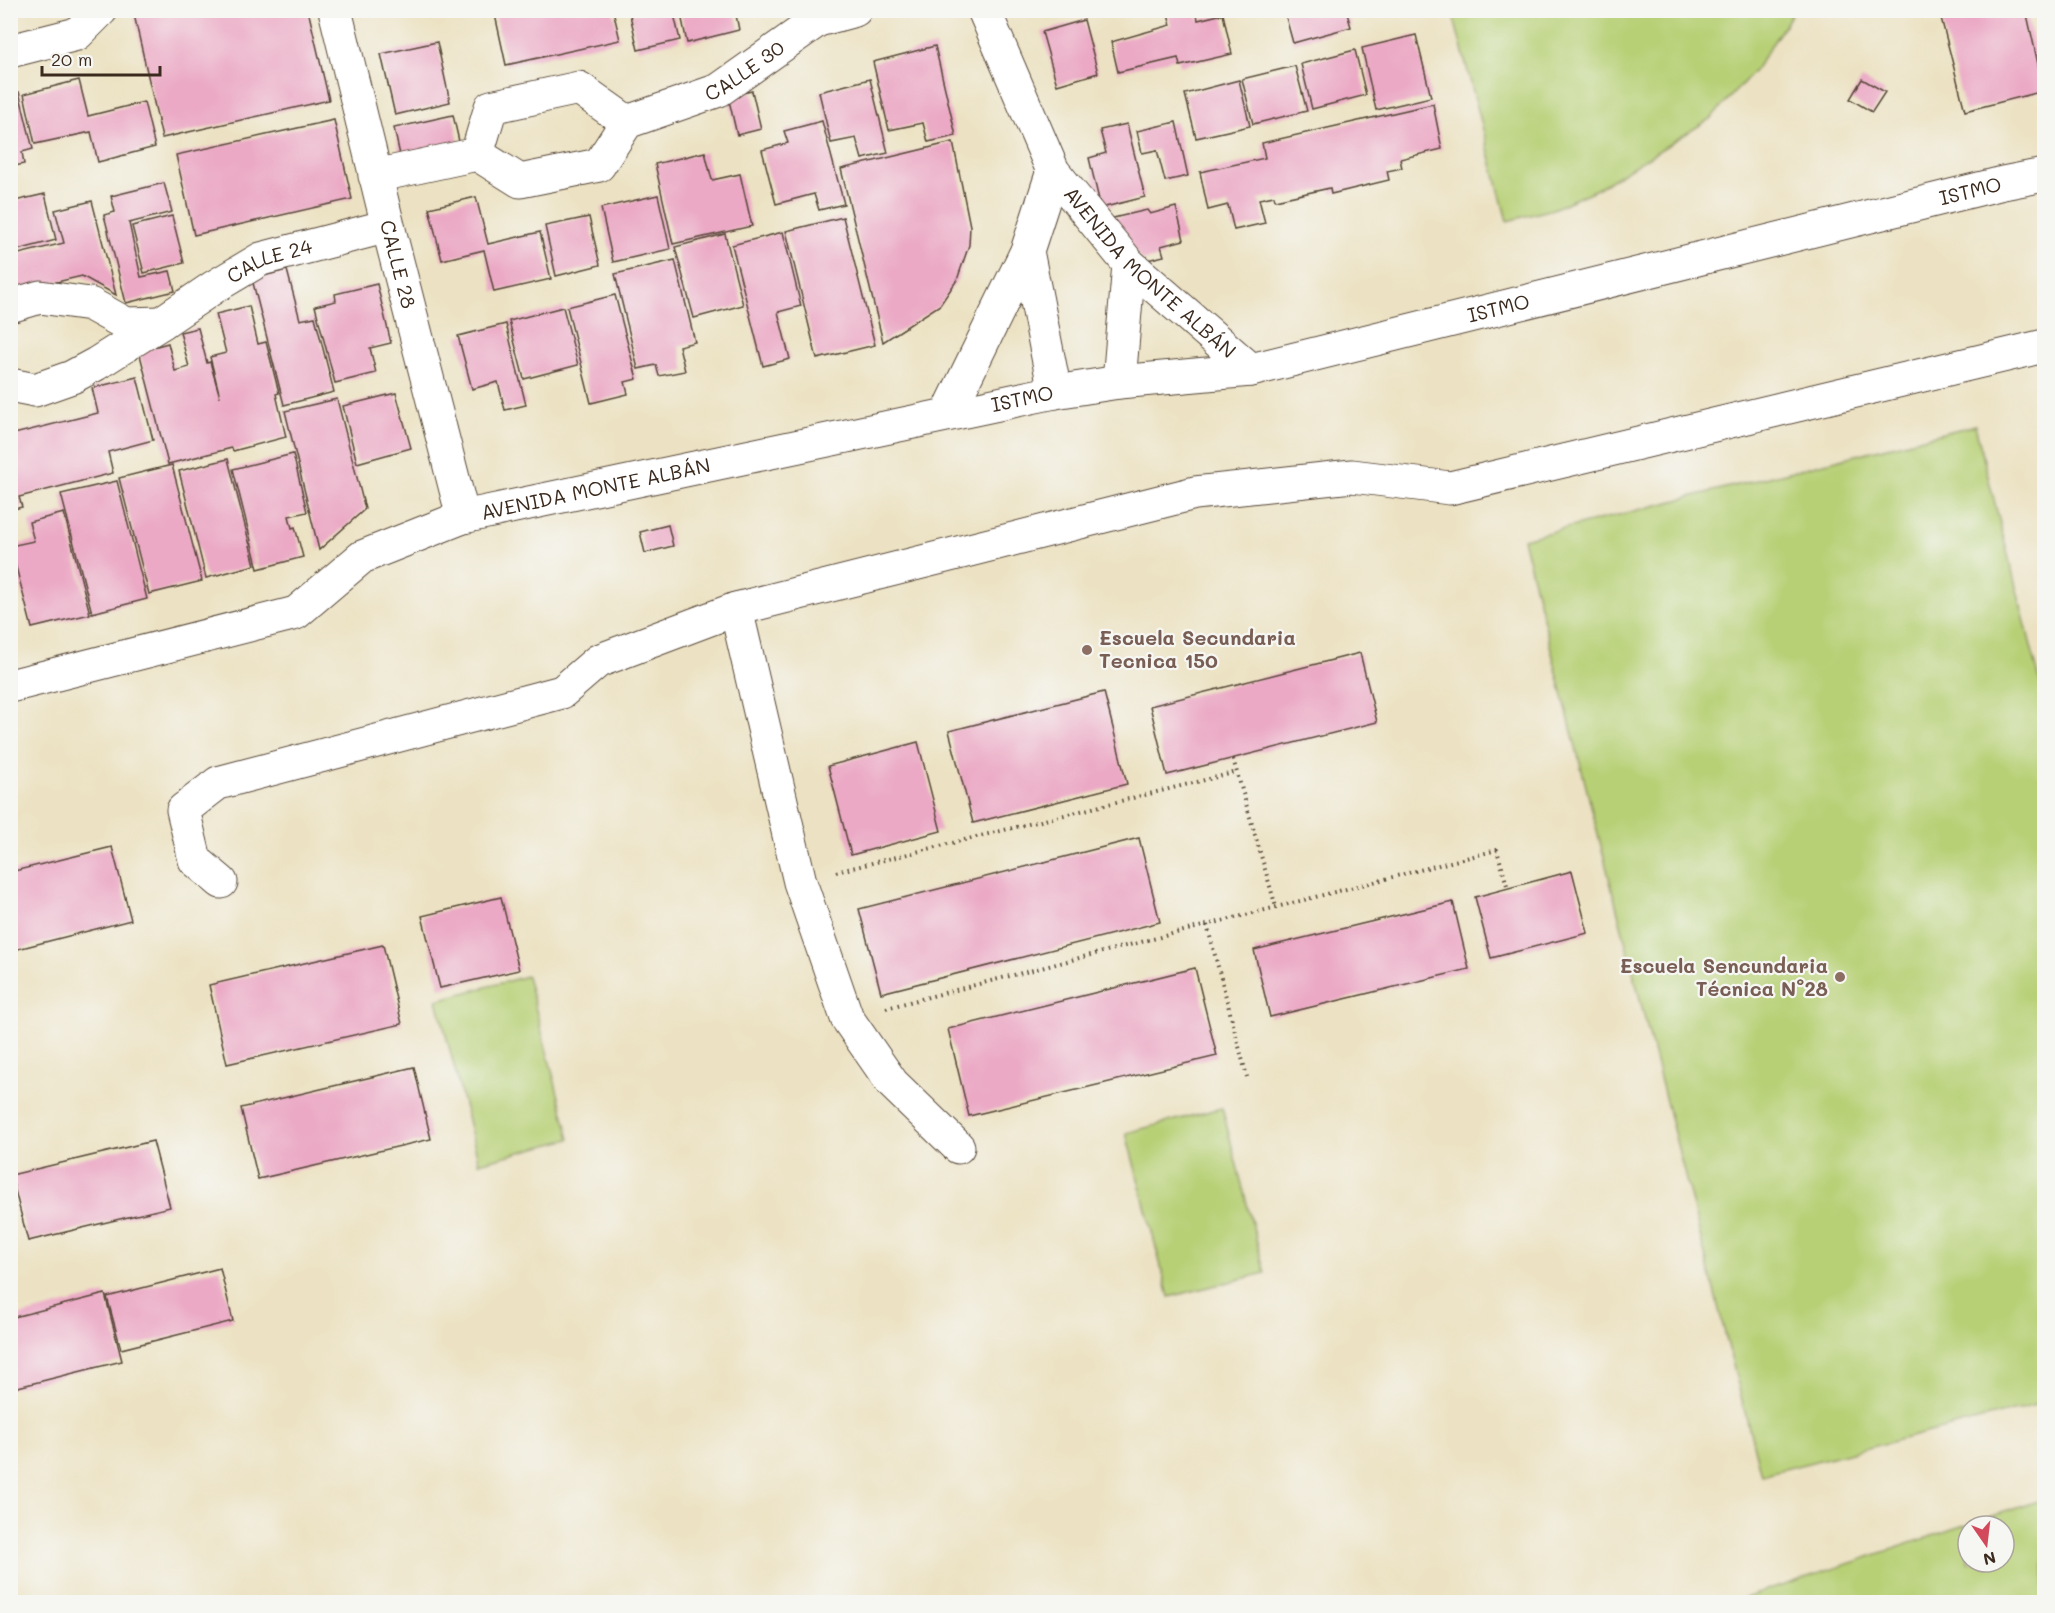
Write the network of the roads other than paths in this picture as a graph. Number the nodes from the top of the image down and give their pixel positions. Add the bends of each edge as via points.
1 (100, 10) edge
2 (335, 10) edge
3 (855, 10) edge
4 (984, 10) edge
5 (10, 51) edge
6 (627, 122) junction
7 (477, 154) junction
8 (1053, 171) junction
9 (2044, 175) edge
10 (375, 177) junction
11 (388, 226) junction
12 (1027, 251) junction
13 (1129, 264) junction
14 (10, 306) edge
15 (161, 323) junction
16 (2044, 346) edge
17 (1251, 370) junction
18 (1119, 382) junction
19 (10, 385) edge
20 (1055, 392) junction
21 (948, 414) junction
22 (463, 518) junction
23 (736, 609) junction
24 (10, 686) edge
25 (221, 882) dead end
26 (958, 1147) dead end

1 - 5 street via 77,34
2 - 10 street, CALLE 28
3 - 6 street, CALLE 30 via 818,20 718,90
4 - 8 street, AVENIDA MONTE ALBÁN
6 - 7 street via 599,165 520,181
6 - 7 street via 579,88 491,107
7 - 10 street
8 - 12 street, AVENIDA MONTE ALBÁN
8 - 13 street, AVENIDA MONTE ALBÁN
9 - 17 street, ISTMO
10 - 11 street, CALLE 28
11 - 15 street, CALLE 24 via 261,259
11 - 22 street, CALLE 28
12 - 20 street
12 - 21 street, AVENIDA MONTE ALBÁN
13 - 17 street, AVENIDA MONTE ALBÁN
13 - 18 street
14 - 15 street via 40,297 90,304 126,324
15 - 19 street, CALLE 24 via 72,377 35,390
16 - 23 street via 1450,488 1352,476 1195,493
17 - 18 street, ISTMO
18 - 20 street, ISTMO
20 - 21 street, ISTMO
21 - 22 street, AVENIDA MONTE ALBÁN
22 - 24 street, AVENIDA MONTE ALBÁN via 362,557 296,613
23 - 25 street via 597,661 562,692 218,783 183,810 195,860
23 - 26 street via 800,882 847,1018 892,1083

